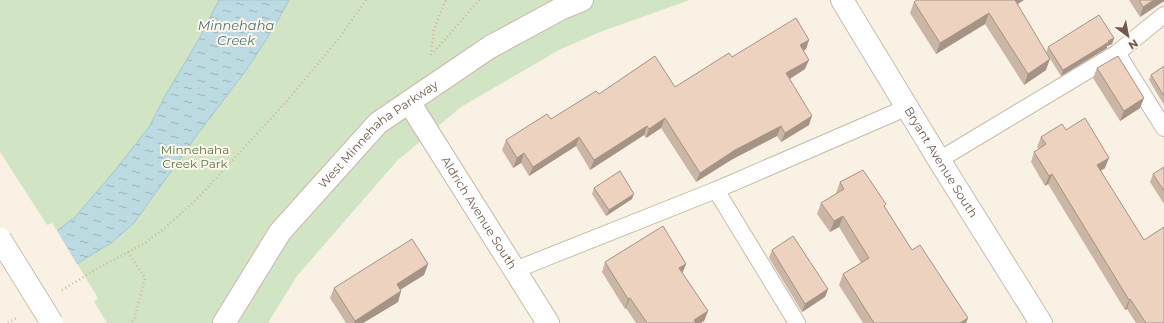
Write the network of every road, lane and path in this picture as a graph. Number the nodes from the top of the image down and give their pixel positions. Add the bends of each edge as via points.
1 (366, 0) edge
2 (446, 0) edge
3 (582, 0) edge
4 (842, 0) edge
5 (1164, 15) edge
6 (1117, 53) junction
7 (431, 55) dead end
8 (409, 102) junction
9 (908, 107) junction
10 (1164, 128) edge
11 (939, 160) junction
12 (716, 190) junction
13 (0, 239) edge
14 (128, 252) junction
15 (515, 270) junction
16 (59, 292) dead end
17 (21, 315) dead end
18 (8, 323) edge
19 (52, 323) edge
20 (129, 323) edge
21 (224, 323) edge
22 (548, 323) edge
23 (797, 323) edge
24 (1041, 323) edge

1 - 14 path via 295,92 198,198 165,228
2 - 7 path via 434,29
3 - 8 street, West Minnehaha Parkway via 490,47
4 - 9 street, Bryant Avenue South
5 - 6 lane
6 - 10 lane
6 - 11 lane
8 - 15 street, Aldrich Avenue South
8 - 21 street, West Minnehaha Parkway via 378,123 280,232
9 - 11 street, Bryant Avenue South
9 - 12 lane
11 - 24 street, Bryant Avenue South
12 - 15 lane
12 - 23 lane
13 - 19 street, bridge
14 - 16 path
14 - 20 path via 145,278 134,320
15 - 22 street, Aldrich Avenue South
17 - 18 path

